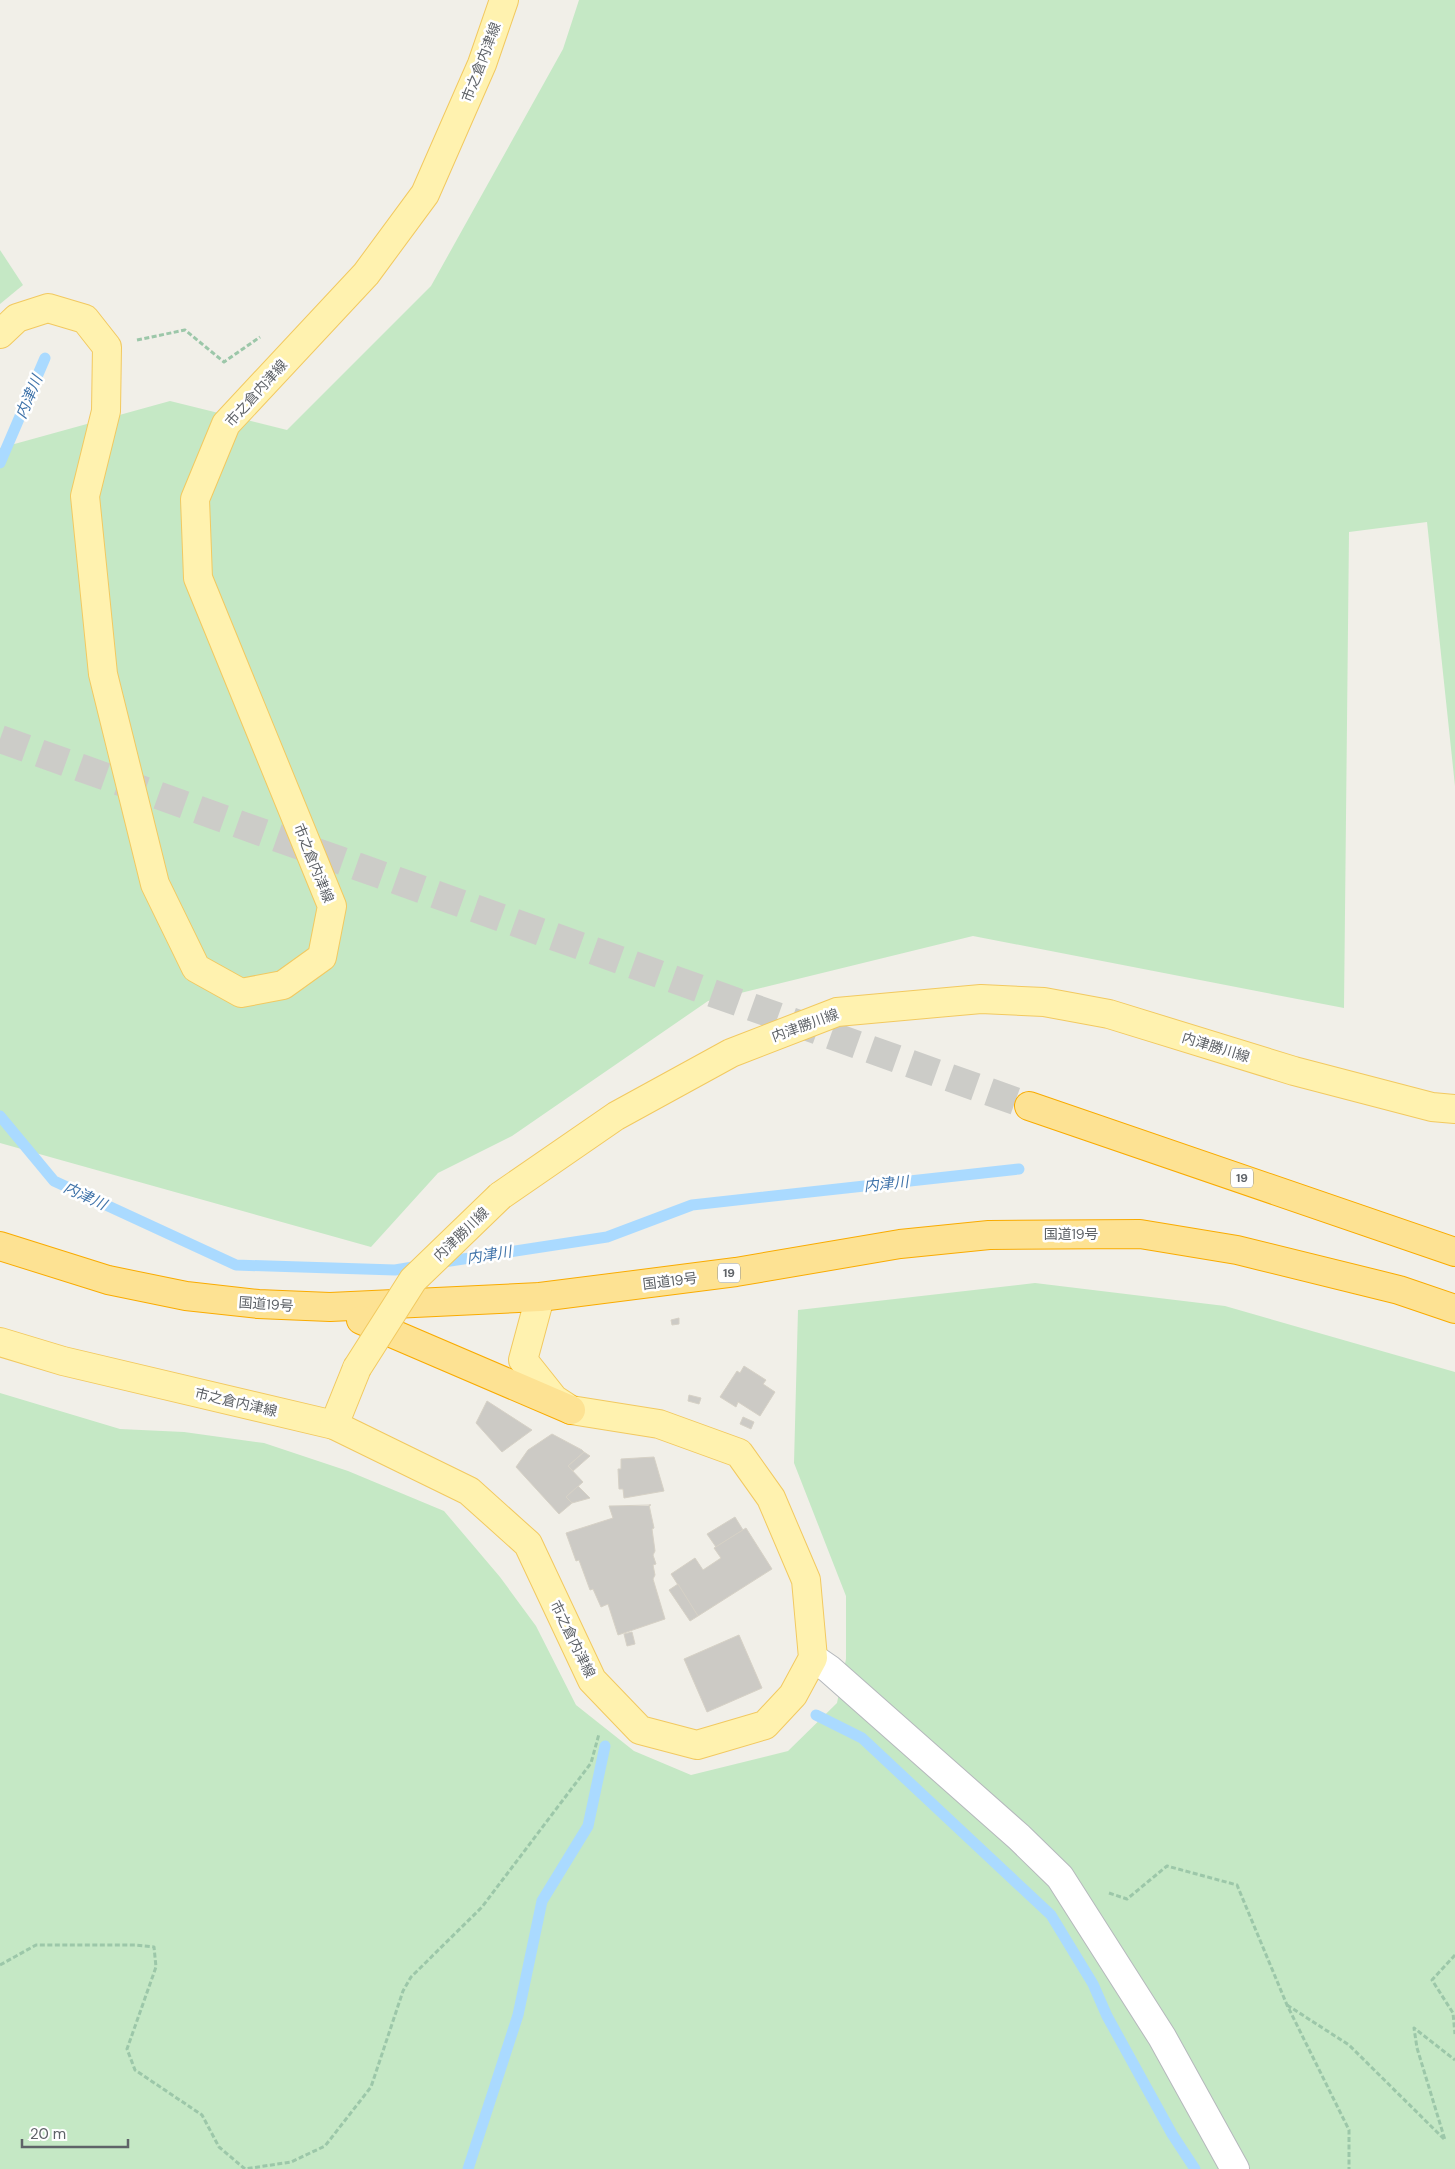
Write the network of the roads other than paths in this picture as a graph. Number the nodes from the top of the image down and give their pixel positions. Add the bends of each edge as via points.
1 (504, 0) edge
2 (0, 334) edge
3 (1029, 1106) tunnel mouth
4 (1455, 1109) edge
5 (0, 1246) edge
6 (1455, 1252) edge
7 (540, 1297) junction
8 (330, 1307) junction
9 (1455, 1309) edge
10 (0, 1342) edge
11 (571, 1410) junction
12 (334, 1425) junction
13 (812, 1658) junction
14 (1235, 2169) edge

1 - 2 main road, 市之倉内津線 via 482,64 425,194 366,274 226,424 195,499 198,578 332,906 322,957 283,985 241,993 196,968 155,884 103,674 85,496 106,411 107,347 85,319 48,308 17,318
3 - 6 highway, 19
4 - 12 main road, 内津勝川線, bridge via 1432,1107 1294,1071 1109,1014 1044,1002 981,999 837,1012 731,1053 616,1116 500,1196 413,1280 357,1368
5 - 8 highway, 国道19号 / 19 via 108,1280 186,1296
7 - 8 highway, 国道19号 / 19
7 - 9 highway, 国道19号 / 19 via 989,1234 1140,1234 1237,1250 1399,1290
7 - 11 main road via 523,1360 554,1399
8 - 11 highway
10 - 12 main road, 市之倉内津線 via 63,1361
11 - 13 main road via 659,1424 738,1453 772,1498 806,1580
12 - 13 main road, 市之倉内津線 via 469,1491 528,1544 592,1680 640,1730 697,1745 765,1725 793,1695
13 - 14 street via 829,1669 997,1817 1060,1877 1162,2037

